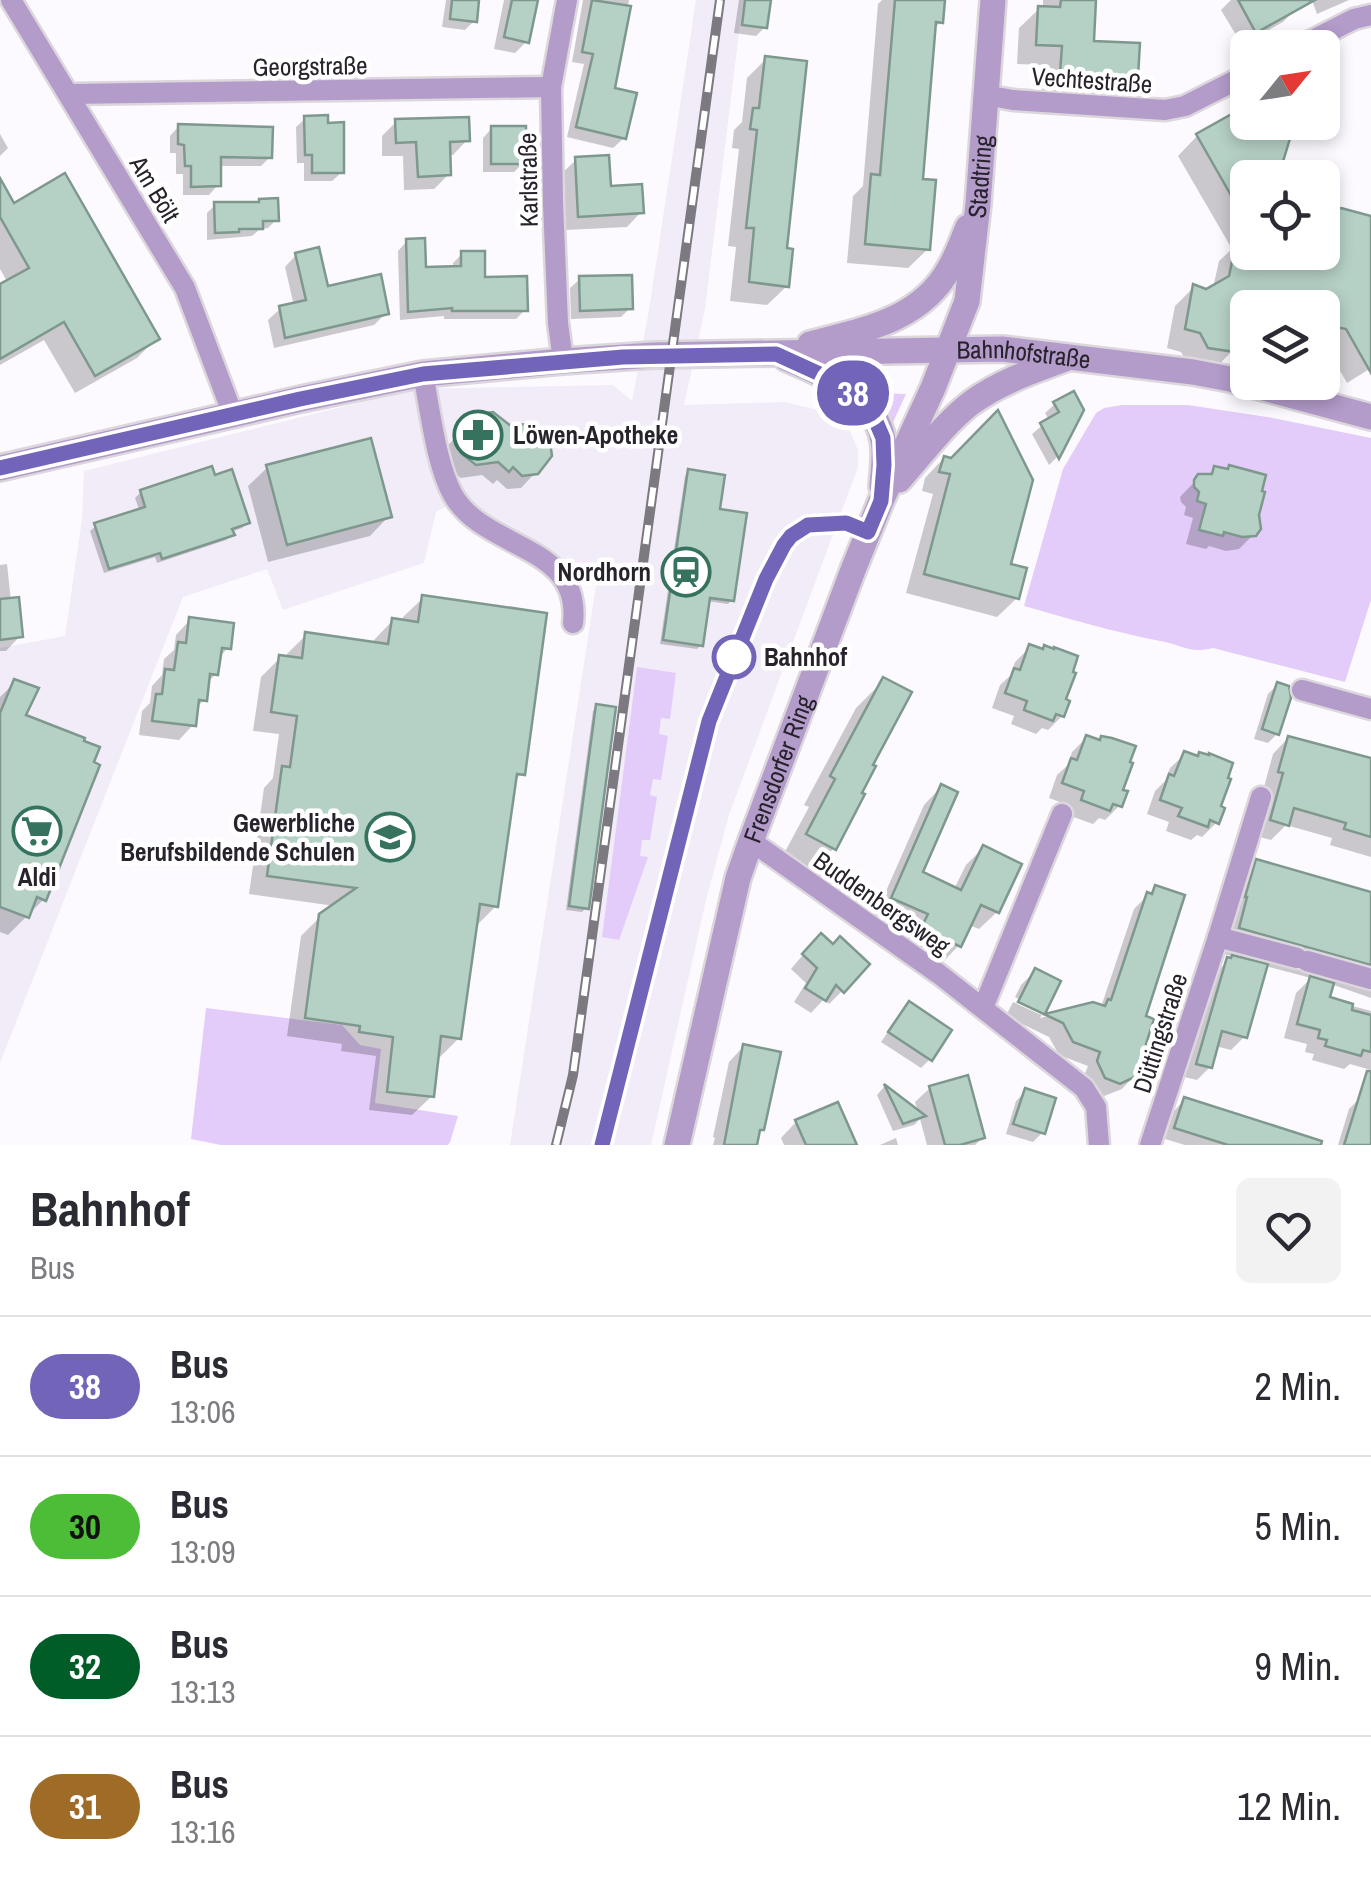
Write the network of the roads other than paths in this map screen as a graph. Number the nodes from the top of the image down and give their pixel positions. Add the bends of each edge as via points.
1 (11, 0) edge
2 (567, 0) edge
3 (993, 0) edge
4 (1371, 15) edge
5 (1332, 30) edge
6 (1230, 83) edge
7 (551, 87) junction
8 (70, 94) junction
9 (986, 95) junction
10 (978, 204) junction
11 (949, 351) junction
12 (776, 354) junction
13 (1070, 357) junction
14 (563, 361) junction
15 (423, 374) junction
16 (234, 415) junction
17 (1371, 417) edge
18 (0, 468) edge
19 (881, 501) junction
20 (573, 623) dead end
21 (1302, 690) dead end
22 (1371, 709) edge
23 (1261, 797) dead end
24 (1062, 814) dead end
25 (750, 841) junction
26 (1218, 937) junction
27 (1371, 979) edge
28 (983, 1008) junction
29 (678, 1145) edge
30 (1099, 1145) edge
31 (1150, 1145) edge

1 - 8 street, Am Bölt
2 - 7 street, Karlstraße
3 - 9 street, Stadtring
4 - 5 street
6 - 9 street, Vechtestraße via 1165,110
7 - 8 street, Georgstraße
7 - 14 street, Karlstraße
8 - 16 street, Am Bölt via 185,288
9 - 10 street, Stadtring
10 - 11 street, Stadtring via 968,301
10 - 12 street via 949,270 920,302 886,324
11 - 12 street, Bahnhofstraße
11 - 13 street, Bahnhofstraße
11 - 19 street, Frensdorfer Ring
12 - 14 street, Bahnhofstraße
12 - 19 street via 844,385 874,417 883,438
13 - 17 street, Bahnhofstraße via 1230,378
13 - 19 street via 1016,376 971,404
14 - 15 street, Bahnhofstraße
15 - 16 street, Bahnhofstraße
15 - 20 street via 453,495 487,529 558,572 570,588
16 - 18 street, Bahnhofstraße
19 - 25 street, Frensdorfer Ring
21 - 22 street
23 - 26 street, Düttingstraße
24 - 28 street
25 - 28 street, Buddenbergsweg
25 - 29 street, Frensdorfer Ring
26 - 27 street
26 - 31 street, Düttingstraße
28 - 30 street, Buddenbergsweg via 1084,1088 1096,1107

